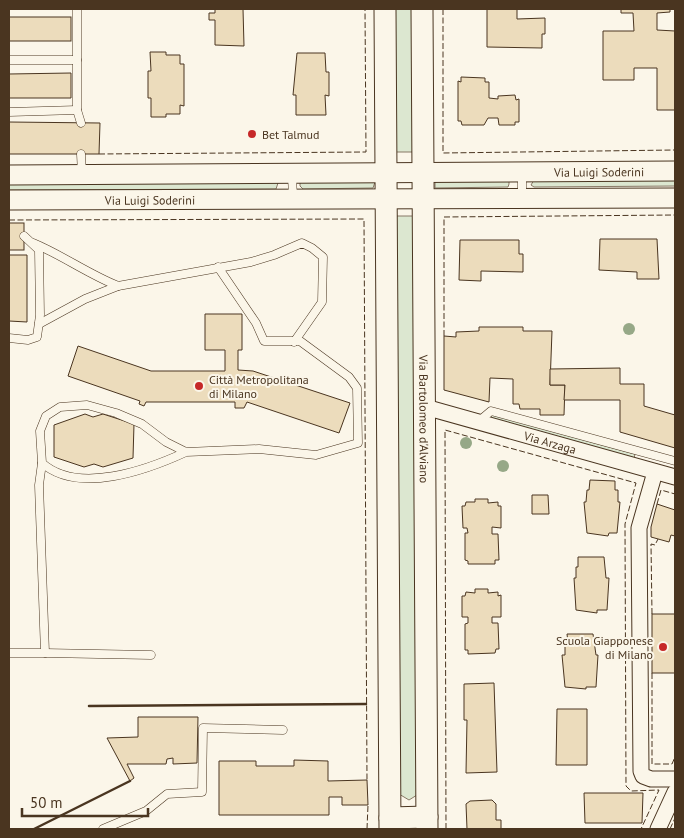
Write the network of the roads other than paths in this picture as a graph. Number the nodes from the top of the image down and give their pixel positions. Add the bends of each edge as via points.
1 (77, 9) edge
2 (385, 9) edge
3 (422, 9) edge
4 (9, 60) edge
5 (77, 60) junction
6 (77, 110) junction
7 (9, 112) edge
8 (81, 123) dead end
9 (81, 154) dead end
10 (675, 171) edge
11 (522, 172) junction
12 (292, 173) junction
13 (386, 173) junction
14 (423, 173) junction
15 (82, 174) junction
16 (9, 175) edge
17 (675, 198) edge
18 (293, 199) junction
19 (522, 199) junction
20 (9, 200) edge
21 (387, 200) junction
22 (423, 200) junction
23 (24, 236) dead end
24 (33, 243) junction
25 (218, 267) junction
26 (118, 286) junction
27 (39, 324) junction
28 (9, 338) edge
29 (294, 342) junction
30 (425, 407) junction
31 (478, 422) junction
32 (186, 452) junction
33 (675, 461) edge
34 (42, 463) junction
35 (654, 472) junction
36 (675, 477) edge
37 (9, 653) edge
38 (45, 653) junction
39 (151, 654) dead end
40 (283, 730) dead end
41 (675, 778) edge
42 (675, 792) edge
43 (427, 823) edge
44 (390, 824) edge
45 (102, 829) edge
46 (658, 829) edge

1 - 5 lane
2 - 13 main road
3 - 14 main road, Via Bartolomeo d'Alviano
4 - 5 lane
5 - 6 lane
6 - 7 lane
6 - 8 lane
9 - 15 lane
10 - 11 street, Via Luigi Soderini
11 - 14 street, Via Luigi Soderini
11 - 19 lane
12 - 13 street, Via Luigi Soderini
12 - 15 street, Via Luigi Soderini
12 - 18 lane
13 - 14 street, Via Luigi Soderini
13 - 21 main road
14 - 22 main road, Via Bartolomeo d'Alviano
15 - 16 street, Via Luigi Soderini
17 - 19 street, Via Luigi Soderini
18 - 20 street, Via Luigi Soderini
18 - 21 street, Via Luigi Soderini
19 - 22 street, Via Luigi Soderini
21 - 22 street, Via Luigi Soderini
21 - 44 main road
22 - 30 main road, Via Bartolomeo d'Alviano
23 - 24 lane
24 - 26 lane
24 - 27 lane via 39,250
25 - 26 lane
25 - 29 lane via 256,322 264,341
25 - 29 lane via 274,256 302,244 323,257 322,302
26 - 27 lane via 85,299
27 - 28 lane via 36,337 28,340
29 - 32 lane via 300,342 349,377 356,388 361,444 316,455 259,449
30 - 31 street, Via Arzaga
30 - 43 main road, Via Bartolomeo d'Alviano
31 - 33 lane via 491,411
31 - 35 street, Via Arzaga
32 - 34 lane via 109,477 65,477
32 - 34 lane via 142,424 86,405 60,407 46,416 40,430
34 - 38 lane via 39,485
35 - 36 street, Via Arzaga
35 - 41 street via 639,528 641,770 648,778
37 - 38 lane
38 - 39 lane
40 - 45 lane via 203,728 202,792 168,794 146,811
42 - 46 street
43 - 44 main road

